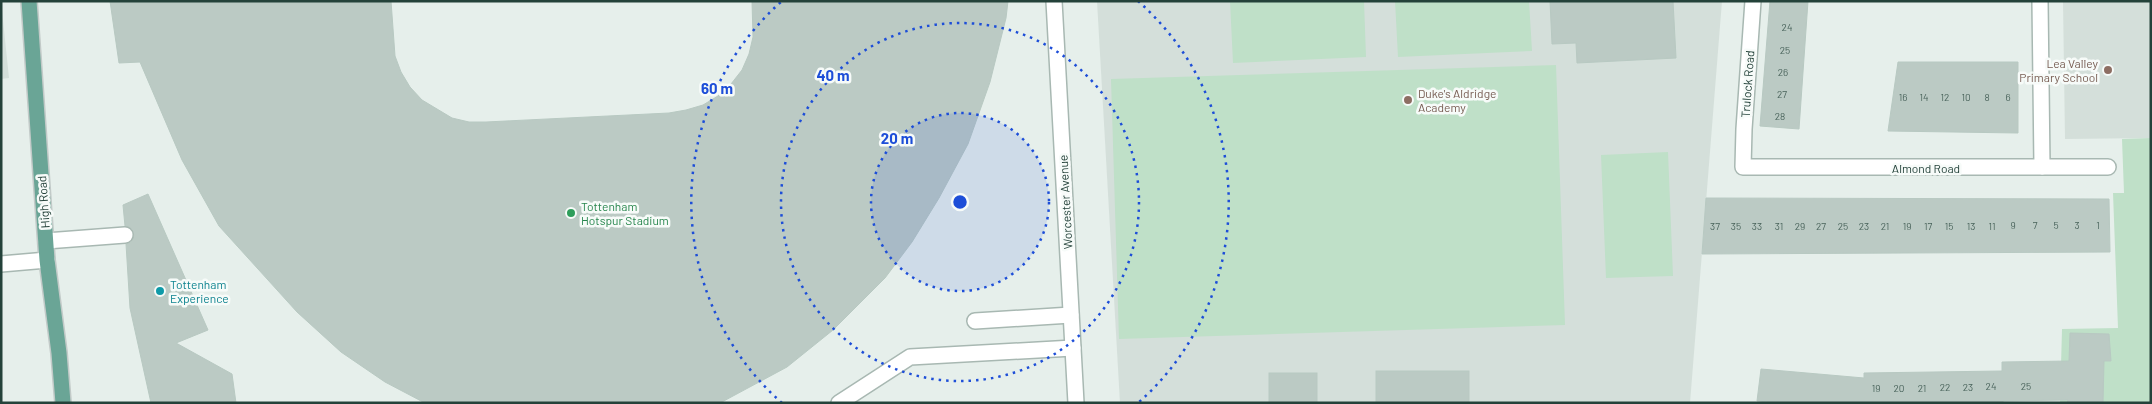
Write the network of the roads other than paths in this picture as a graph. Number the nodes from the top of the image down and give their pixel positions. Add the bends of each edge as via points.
1 (30, 1) edge
2 (1054, 1) edge
3 (1753, 1) edge
4 (2040, 1) edge
5 (1743, 167) joint
6 (2108, 167) dead end
7 (2042, 168) junction
8 (125, 235) dead end
9 (46, 241) junction
10 (47, 260) junction
11 (1, 264) edge
12 (1071, 315) junction
13 (975, 321) dead end
14 (1073, 348) junction
15 (63, 403) edge
16 (839, 403) edge
17 (1076, 403) edge

1 - 9 main road, High Road
2 - 12 street, Worcester Avenue
3 - 5 street, Trulock Road
4 - 7 street
5 - 7 street, Almond Road
6 - 7 street, Almond Road
8 - 9 street
9 - 10 main road, High Road
10 - 11 street
10 - 15 main road, High Road
12 - 13 street
12 - 14 street, Worcester Avenue
14 - 16 street via 910,357
14 - 17 street, Worcester Avenue

